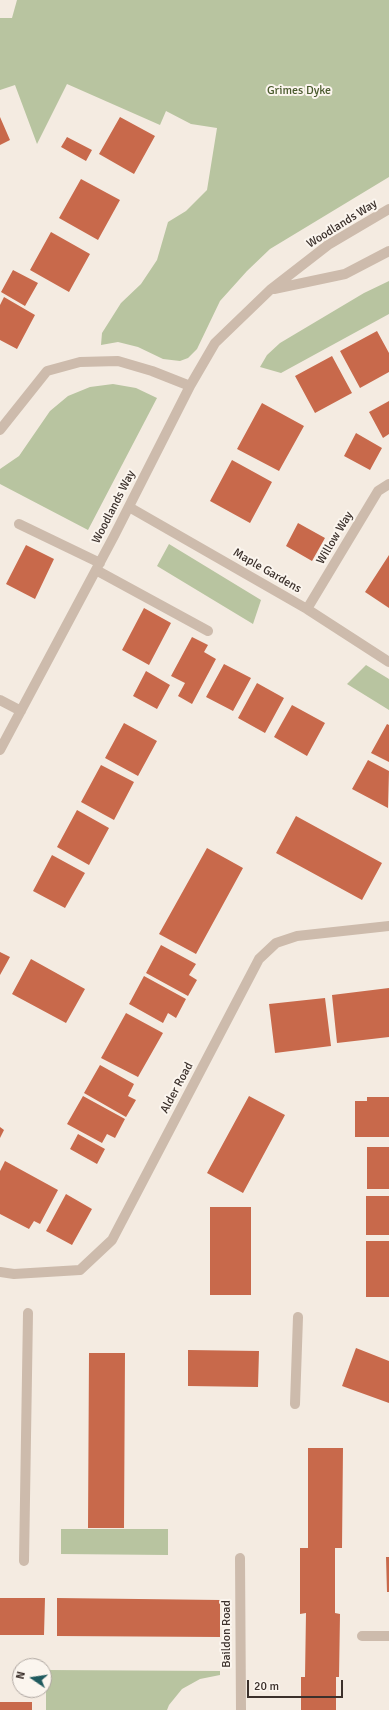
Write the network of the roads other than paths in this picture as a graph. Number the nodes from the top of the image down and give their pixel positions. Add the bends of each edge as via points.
1 (389, 210) edge
2 (389, 251) edge
3 (270, 290) junction
4 (190, 386) junction
5 (0, 430) edge
6 (389, 484) edge
7 (129, 507) junction
8 (19, 524) dead end
9 (98, 567) junction
10 (307, 609) junction
11 (208, 631) dead end
12 (389, 662) edge
13 (0, 700) edge
14 (21, 711) junction
15 (0, 750) edge
16 (389, 926) edge
17 (0, 1272) edge
18 (28, 1313) dead end
19 (298, 1317) dead end
20 (295, 1404) dead end
21 (240, 1558) dead end
22 (24, 1561) dead end
23 (362, 1636) dead end
24 (389, 1636) edge
25 (241, 1710) edge

1 - 3 street, Woodlands Way via 328,245
2 - 3 street via 345,274
3 - 4 street, Woodlands Way via 215,343
4 - 5 street via 152,371 118,362 80,362 47,371
4 - 7 street, Woodlands Way
6 - 10 street, Willow Way via 378,491
7 - 9 street, Woodlands Way
7 - 10 street, Maple Gardens
8 - 9 street
9 - 11 street
9 - 14 street, Woodlands Way
10 - 12 street, Maple Gardens
13 - 14 street
14 - 15 street, Woodlands Way
16 - 17 street, Alder Road via 297,936 276,944 260,959 112,1240 80,1270 14,1274
18 - 22 street
19 - 20 street
21 - 25 street, Baildon Road
23 - 24 street

